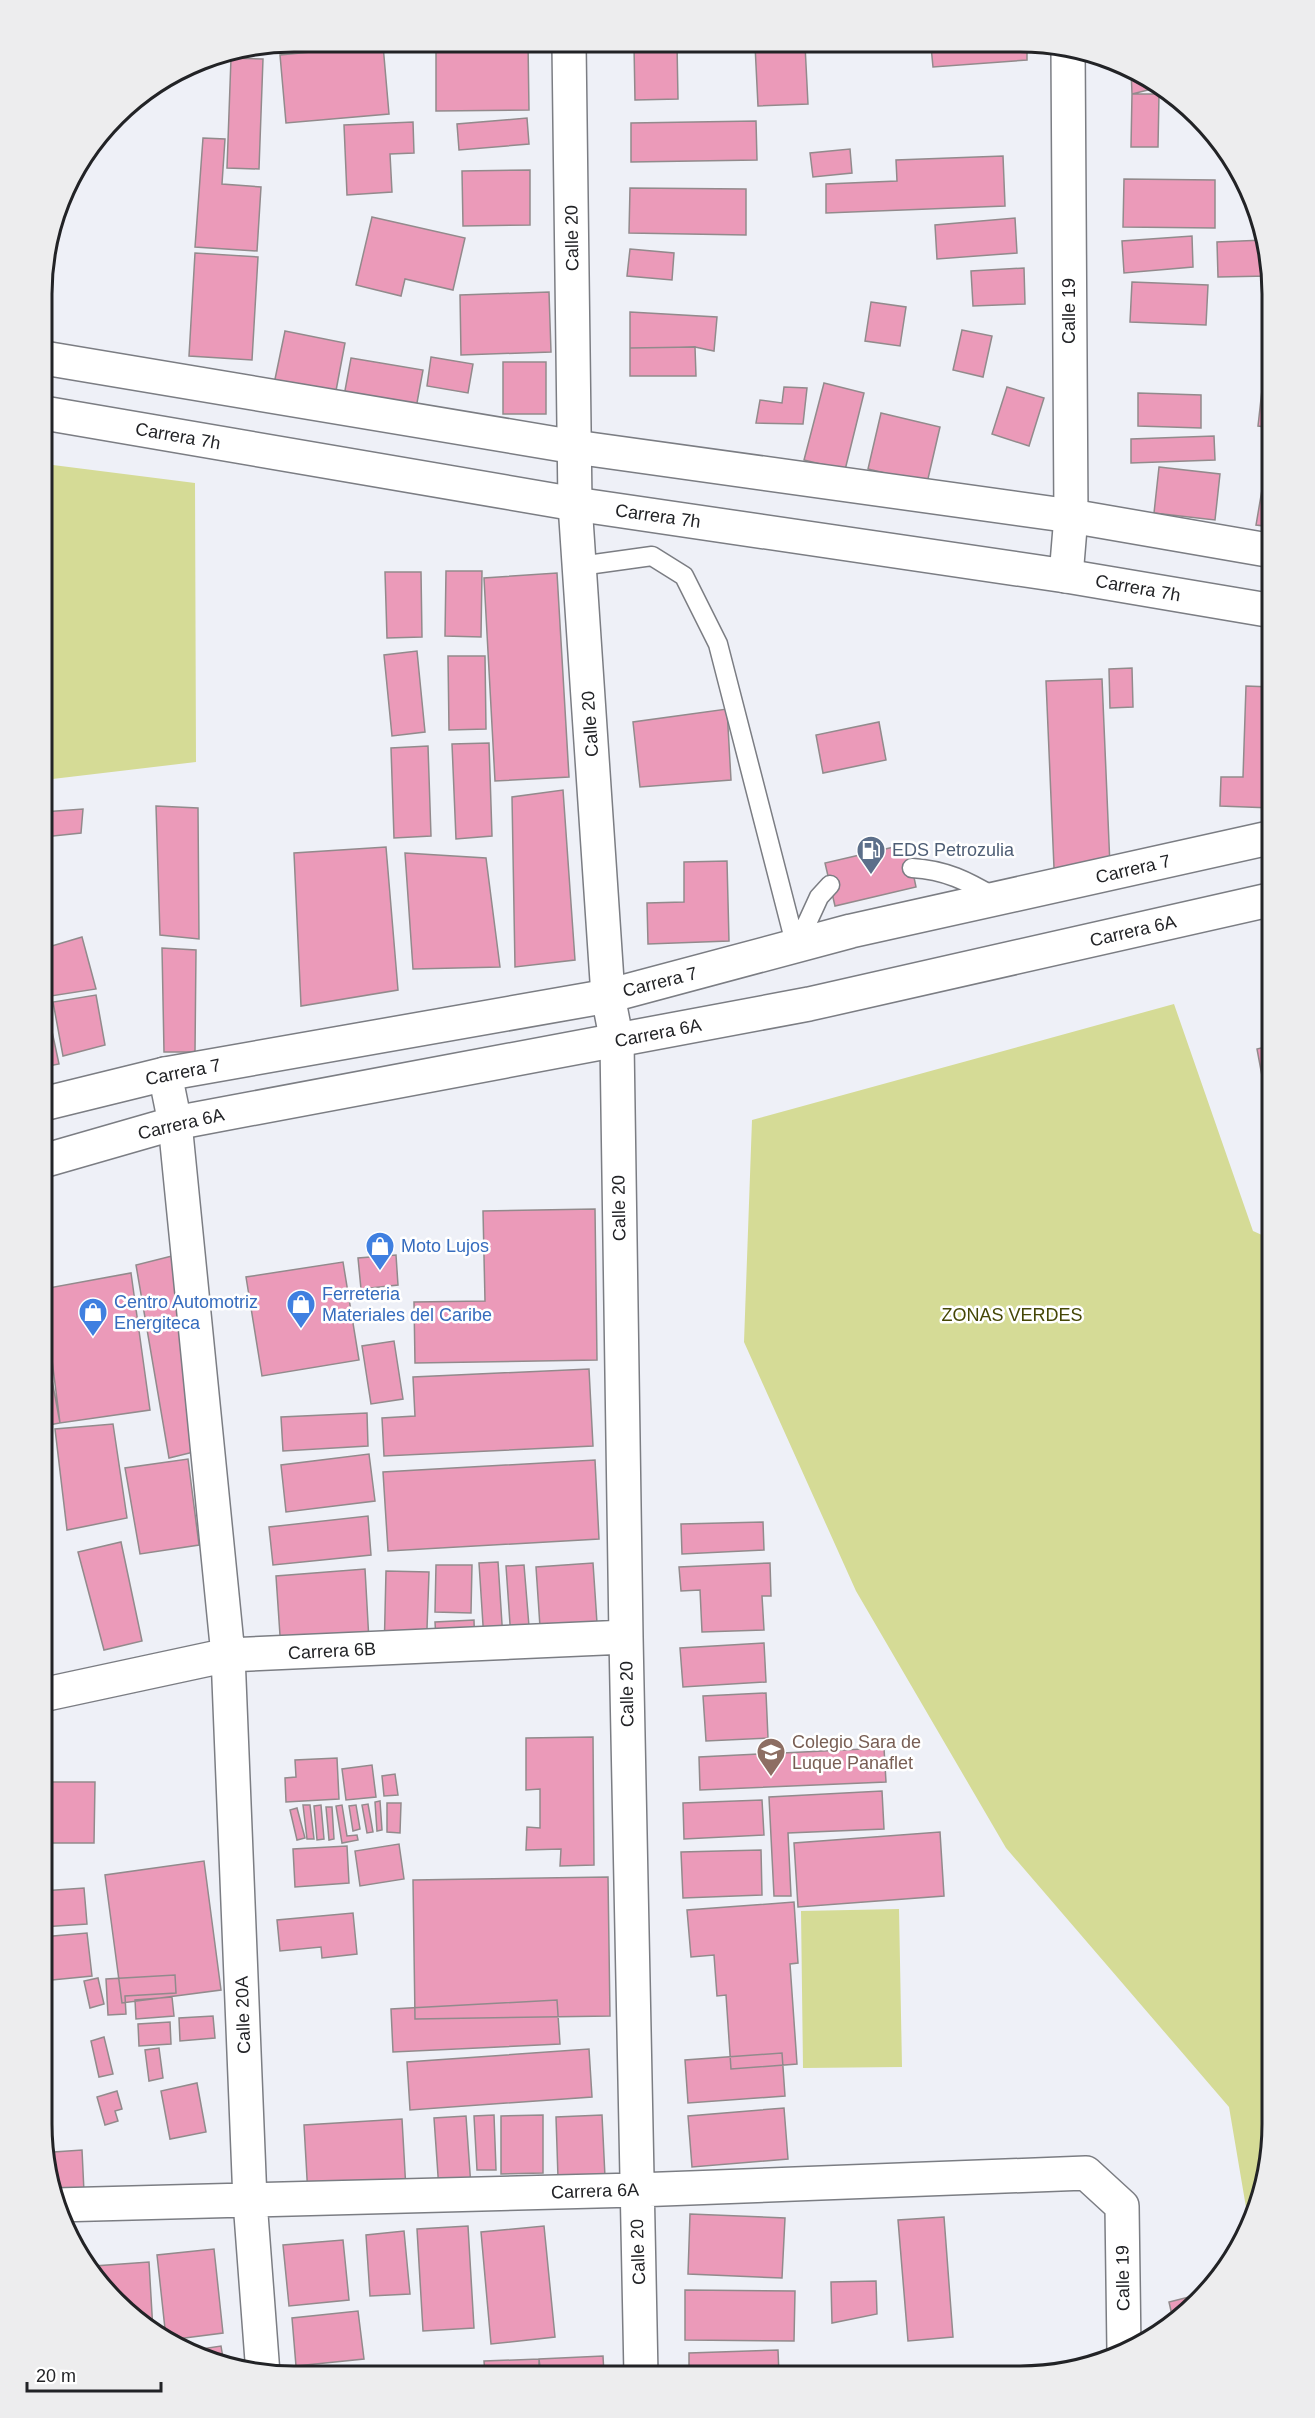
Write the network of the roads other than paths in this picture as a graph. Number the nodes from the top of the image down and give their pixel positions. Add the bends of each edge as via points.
1 (569, 52) edge
2 (1068, 57) edge
3 (52, 359) edge
4 (52, 414) edge
5 (575, 447) junction
6 (575, 504) junction
7 (1071, 516) junction
8 (1262, 550) edge
9 (580, 566) junction
10 (1066, 576) junction
11 (1262, 609) edge
12 (1262, 839) edge
13 (912, 867) dead end
14 (830, 885) dead end
15 (998, 899) junction
16 (1262, 901) edge
17 (796, 947) junction
18 (608, 996) junction
19 (617, 1042) junction
20 (165, 1074) junction
21 (52, 1102) edge
22 (175, 1124) junction
23 (52, 1158) edge
24 (626, 1638) junction
25 (228, 1655) junction
26 (52, 1693) edge
27 (636, 2190) junction
28 (250, 2200) junction
29 (66, 2205) edge
30 (1122, 2206) joint
31 (1124, 2343) edge
32 (262, 2363) edge
33 (641, 2366) edge

1 - 5 street, Calle 20
2 - 7 street, Calle 19
3 - 5 street
4 - 6 street, Carrera 7h
5 - 6 street, Calle 20
5 - 7 street
6 - 9 street, Calle 20
6 - 10 street, Carrera 7h
7 - 8 street
7 - 10 street, Calle 19
9 - 17 lane via 652,556 684,576 718,644
9 - 18 street, Calle 20
10 - 11 street, Carrera 7h
12 - 15 street, Carrera 7
13 - 15 lane via 957,876
14 - 17 lane via 819,897
15 - 17 street, Carrera 7
16 - 19 street, Carrera 6A via 809,1004
17 - 18 street, Carrera 7
18 - 19 street, Calle 20
18 - 20 street, Carrera 7
19 - 22 street, Carrera 6A
19 - 24 street, Calle 20
20 - 21 street, Carrera 7
20 - 22 street, Calle 20A
22 - 23 street, Carrera 6A
22 - 25 street, Calle 20A
24 - 25 street, Carrera 6B
24 - 27 street, Calle 20
25 - 26 street, Carrera 6B
25 - 28 street, Calle 20A
27 - 28 street, Carrera 6A
27 - 30 street, Carrera 6A via 1086,2173
27 - 33 street, Calle 20
28 - 29 street, Carrera 6A
28 - 32 street, Calle 20A
30 - 31 street, Calle 19

